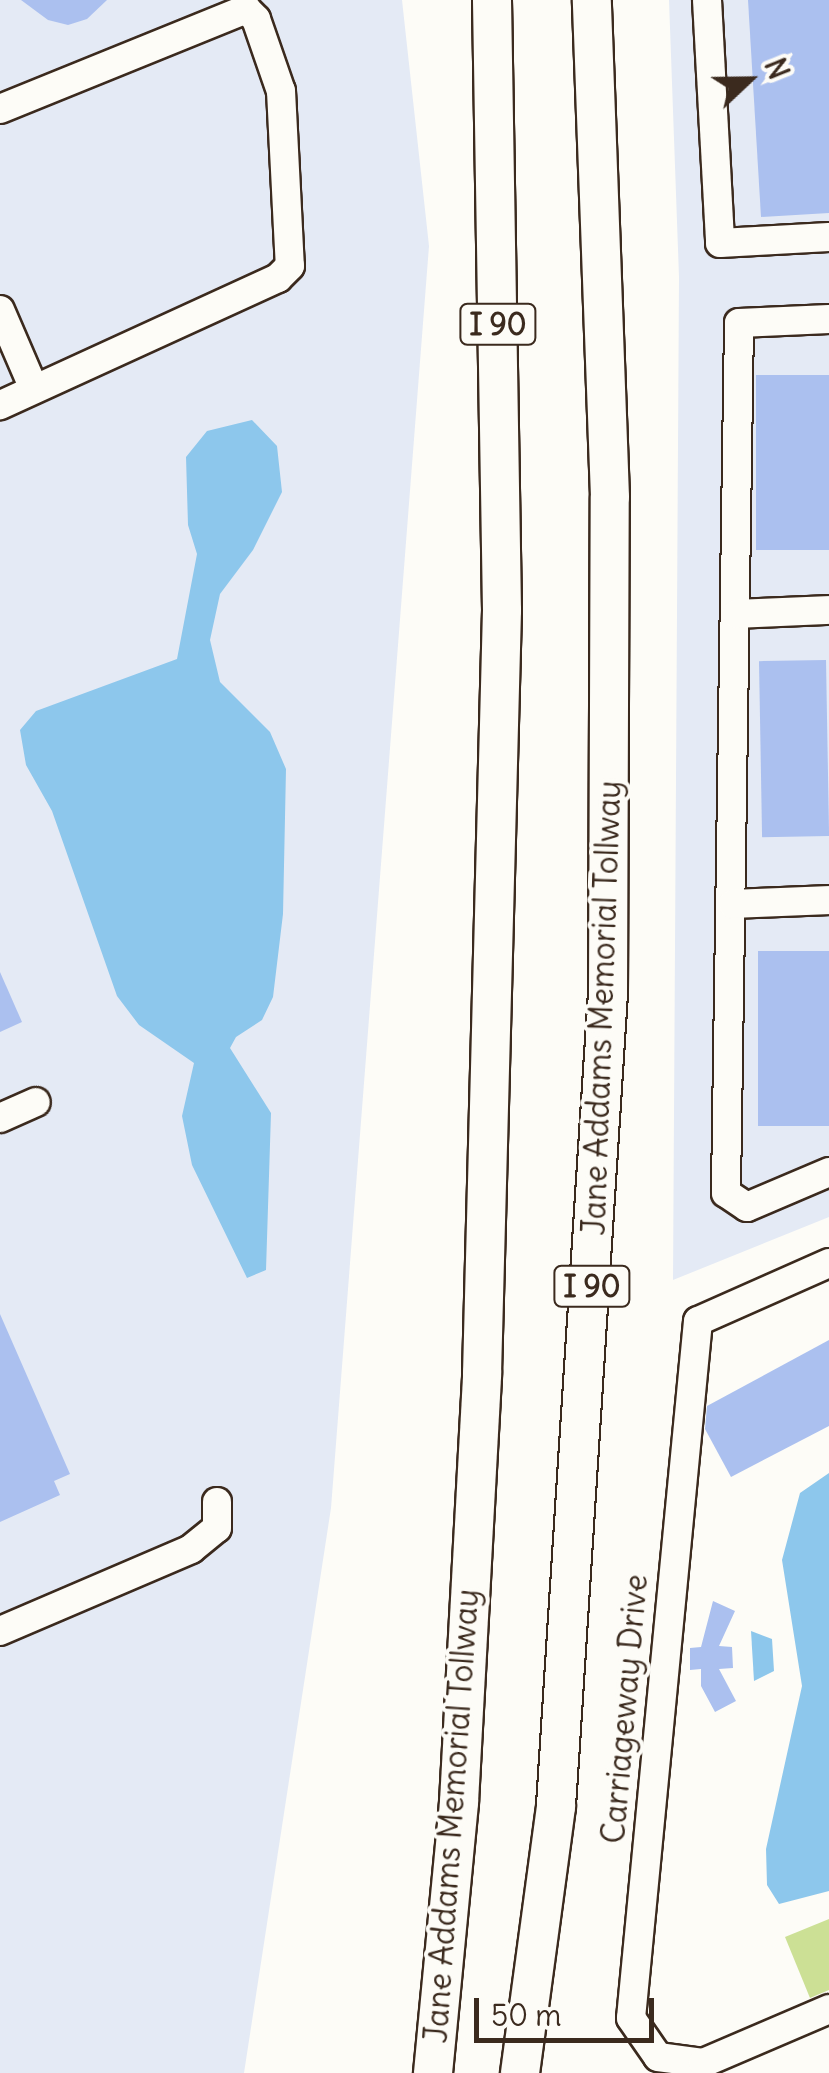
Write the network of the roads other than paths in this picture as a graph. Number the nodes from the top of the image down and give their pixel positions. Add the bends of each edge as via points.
1 (479, 0) edge
2 (707, 0) edge
3 (594, 3) edge
4 (493, 18) edge
5 (0, 110) edge
6 (829, 237) edge
7 (0, 310) edge
8 (829, 319) edge
9 (34, 390) junction
10 (0, 405) edge
11 (829, 610) edge
12 (737, 614) junction
13 (829, 900) edge
14 (733, 904) junction
15 (36, 1102) dead end
16 (0, 1118) edge
17 (829, 1172) edge
18 (829, 1263) edge
19 (216, 1502) dead end
20 (0, 1631) edge
21 (829, 2008) edge
22 (433, 2073) edge
23 (520, 2073) edge

1 - 4 highway
2 - 6 street via 720,243
3 - 23 highway, Jane Addams Memorial Tollway / I 90 via 610,497 608,992 556,1806
4 - 22 highway, Jane Addams Memorial Tollway / I 90 via 502,610 482,1374 459,1802
5 - 9 street via 246,9 256,19 281,91 290,266 278,278
7 - 9 street
8 - 12 street via 739,323
9 - 10 street
11 - 12 street
12 - 14 street
13 - 14 street
14 - 17 street via 726,1193 747,1207
15 - 16 street
18 - 21 street, Carriageway Drive via 698,1321 631,2018 658,2057 703,2063
19 - 20 street via 217,1528 191,1549

